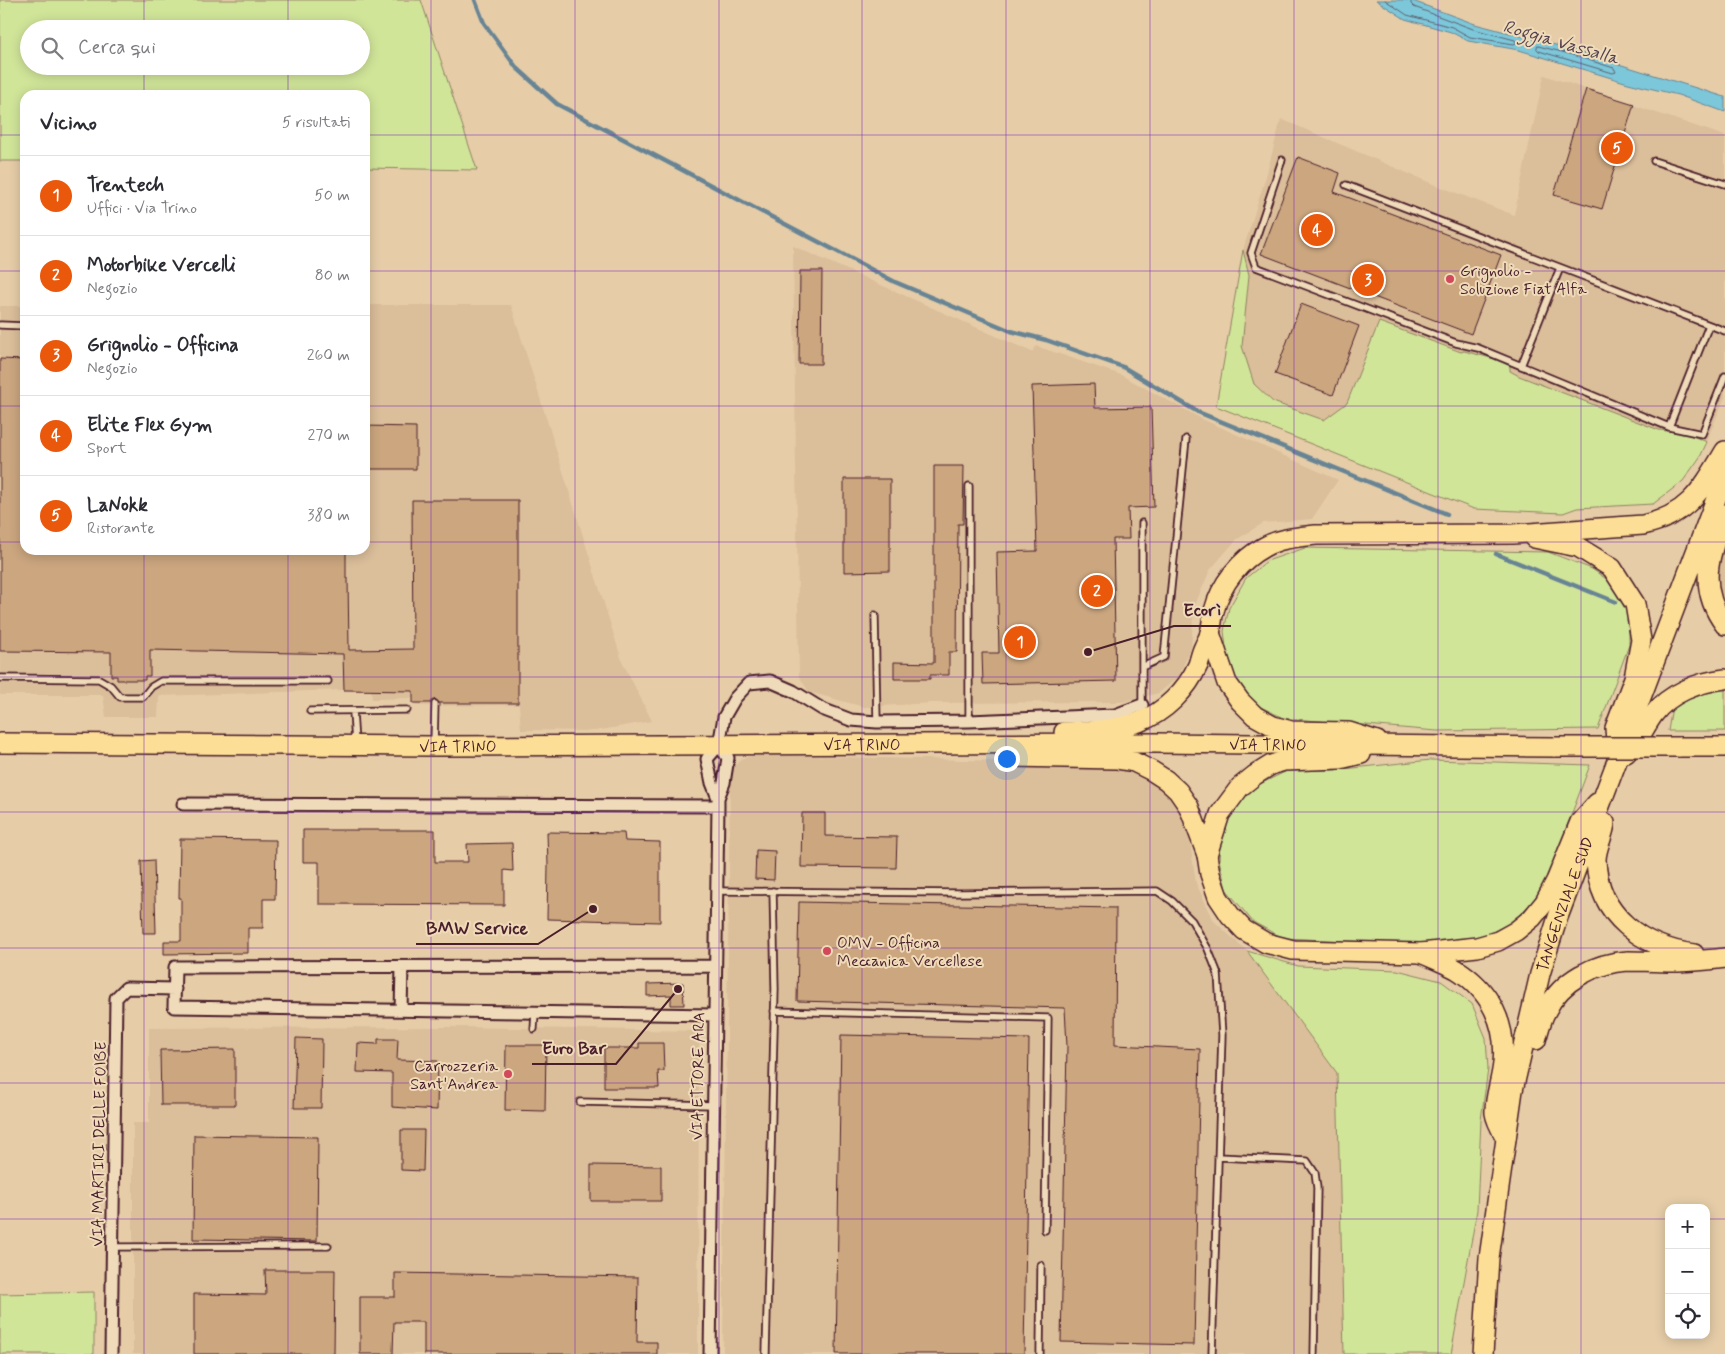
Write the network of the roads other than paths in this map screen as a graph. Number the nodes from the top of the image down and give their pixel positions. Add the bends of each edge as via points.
1 (1282, 160) dead end
2 (1654, 161) dead end
3 (1346, 184) dead end
4 (1725, 184) edge
5 (1560, 268) junction
6 (0, 325) edge
7 (1708, 325) junction
8 (20, 326) edge
9 (1725, 331) edge
10 (1521, 366) junction
11 (1725, 376) edge
12 (1668, 427) junction
13 (1186, 439) dead end
14 (1725, 451) edge
15 (1725, 475) edge
16 (969, 486) dead end
17 (1725, 514) edge
18 (1142, 523) dead end
19 (1513, 534) junction
20 (875, 615) dead end
21 (1725, 625) edge
22 (1210, 633) junction
23 (1142, 666) junction
24 (0, 678) edge
25 (1725, 678) edge
26 (328, 680) dead end
27 (435, 704) dead end
28 (1142, 705) joint
29 (407, 710) dead end
30 (310, 711) dead end
31 (353, 711) junction
32 (969, 721) junction
33 (878, 722) junction
34 (0, 743) edge
35 (355, 745) junction
36 (718, 745) junction
37 (958, 745) junction
38 (434, 746) junction
39 (1394, 747) junction
40 (1725, 747) edge
41 (1618, 760) junction
42 (1603, 797) junction
43 (718, 802) junction
44 (183, 804) dead end
45 (1207, 855) junction
46 (716, 891) junction
47 (774, 891) junction
48 (1421, 953) junction
49 (1725, 958) edge
50 (715, 966) junction
51 (402, 967) junction
52 (175, 989) junction
53 (401, 1010) junction
54 (774, 1011) junction
55 (535, 1013) junction
56 (714, 1015) junction
57 (534, 1029) dead end
58 (1513, 1090) junction
59 (580, 1102) dead end
60 (713, 1105) junction
61 (1506, 1138) junction
62 (1218, 1157) junction
63 (1046, 1230) dead end
64 (328, 1246) dead end
65 (113, 1247) junction
66 (1041, 1264) dead end
67 (111, 1354) edge
68 (710, 1354) edge
69 (766, 1354) edge
70 (1040, 1354) edge
71 (1212, 1354) edge
72 (1314, 1354) edge
73 (1483, 1354) edge

1 - 10 lane via 1250,253 1256,267
2 - 4 lane
3 - 5 lane
5 - 7 lane
5 - 10 lane
6 - 8 lane
7 - 9 lane
7 - 12 lane
10 - 12 lane
11 - 12 lane via 1702,434
13 - 23 lane via 1164,657
14 - 19 main road via 1690,502 1660,521 1604,529
15 - 41 main road, TANGENZIALE SUD
16 - 32 lane
17 - 21 main road via 1709,559 1708,573 1714,606
18 - 23 lane
19 - 22 main road via 1316,535 1288,538 1266,546 1247,558 1234,572 1221,592
19 - 41 main road via 1578,547 1612,568 1635,604 1641,640 1634,678 1615,728
20 - 33 lane
22 - 37 main road via 1187,684 1159,712 1141,721 1118,728 1086,731 1012,733
22 - 39 main road via 1226,683 1255,716 1273,726 1292,731 1349,732
23 - 28 lane
24 - 26 lane via 99,679 112,686 120,697 143,697 161,681
25 - 41 main road via 1694,686 1666,702 1655,713 1636,745
27 - 38 lane
28 - 32 street via 1115,714
29 - 31 lane
30 - 31 lane
31 - 35 lane
32 - 33 street
33 - 36 street via 851,720 822,709 793,690 770,681 749,683 724,717
34 - 35 main road, VIA TRINO
35 - 38 main road, VIA TRINO
36 - 37 main road, VIA TRINO
36 - 38 main road, VIA TRINO
36 - 43 street, VIA ETTORE ARA via 728,758
36 - 43 street, VIA ETTORE ARA via 707,759
37 - 39 main road, VIA TRINO via 1155,743
37 - 45 main road via 1012,757 1116,758 1134,762 1152,771 1178,792 1189,807
39 - 40 main road, VIA TRINO, bridge
39 - 45 main road via 1340,759 1284,761 1271,765 1240,787 1229,800 1218,820
41 - 42 main road, TANGENZIALE SUD
42 - 48 main road via 1580,822 1556,881 1532,918 1498,941 1477,947
42 - 49 main road via 1605,825 1596,858 1603,891 1613,912 1641,937 1657,945
42 - 58 main road, TANGENZIALE SUD via 1540,974
43 - 44 street
43 - 46 street, VIA ETTORE ARA
45 - 48 main road via 1218,897 1230,915 1244,930 1266,943 1293,950
46 - 47 lane
46 - 50 street, VIA ETTORE ARA
47 - 54 lane
47 - 62 lane via 1157,891 1192,921 1218,974 1222,1034
48 - 61 main road via 1456,969 1473,981 1495,1010 1504,1041 1495,1114
49 - 58 main road via 1679,962 1628,961 1584,972 1561,989 1546,1010 1530,1065
50 - 51 street
50 - 56 street, VIA ETTORE ARA
51 - 52 street via 175,967
51 - 53 street
52 - 53 street via 174,1007
52 - 65 street, VIA MARTIRI DELLE FOIBE via 126,988 116,998
53 - 55 street
54 - 63 lane via 1048,1018
54 - 69 lane
55 - 56 street
55 - 57 lane
56 - 60 street, VIA ETTORE ARA
58 - 61 main road, TANGENZIALE SUD
59 - 60 lane
60 - 68 street, VIA ETTORE ARA
61 - 73 main road, TANGENZIALE SUD via 1489,1258
62 - 71 lane
62 - 72 lane via 1307,1161 1315,1173
64 - 65 lane
65 - 67 street, VIA MARTIRI DELLE FOIBE
66 - 70 lane

